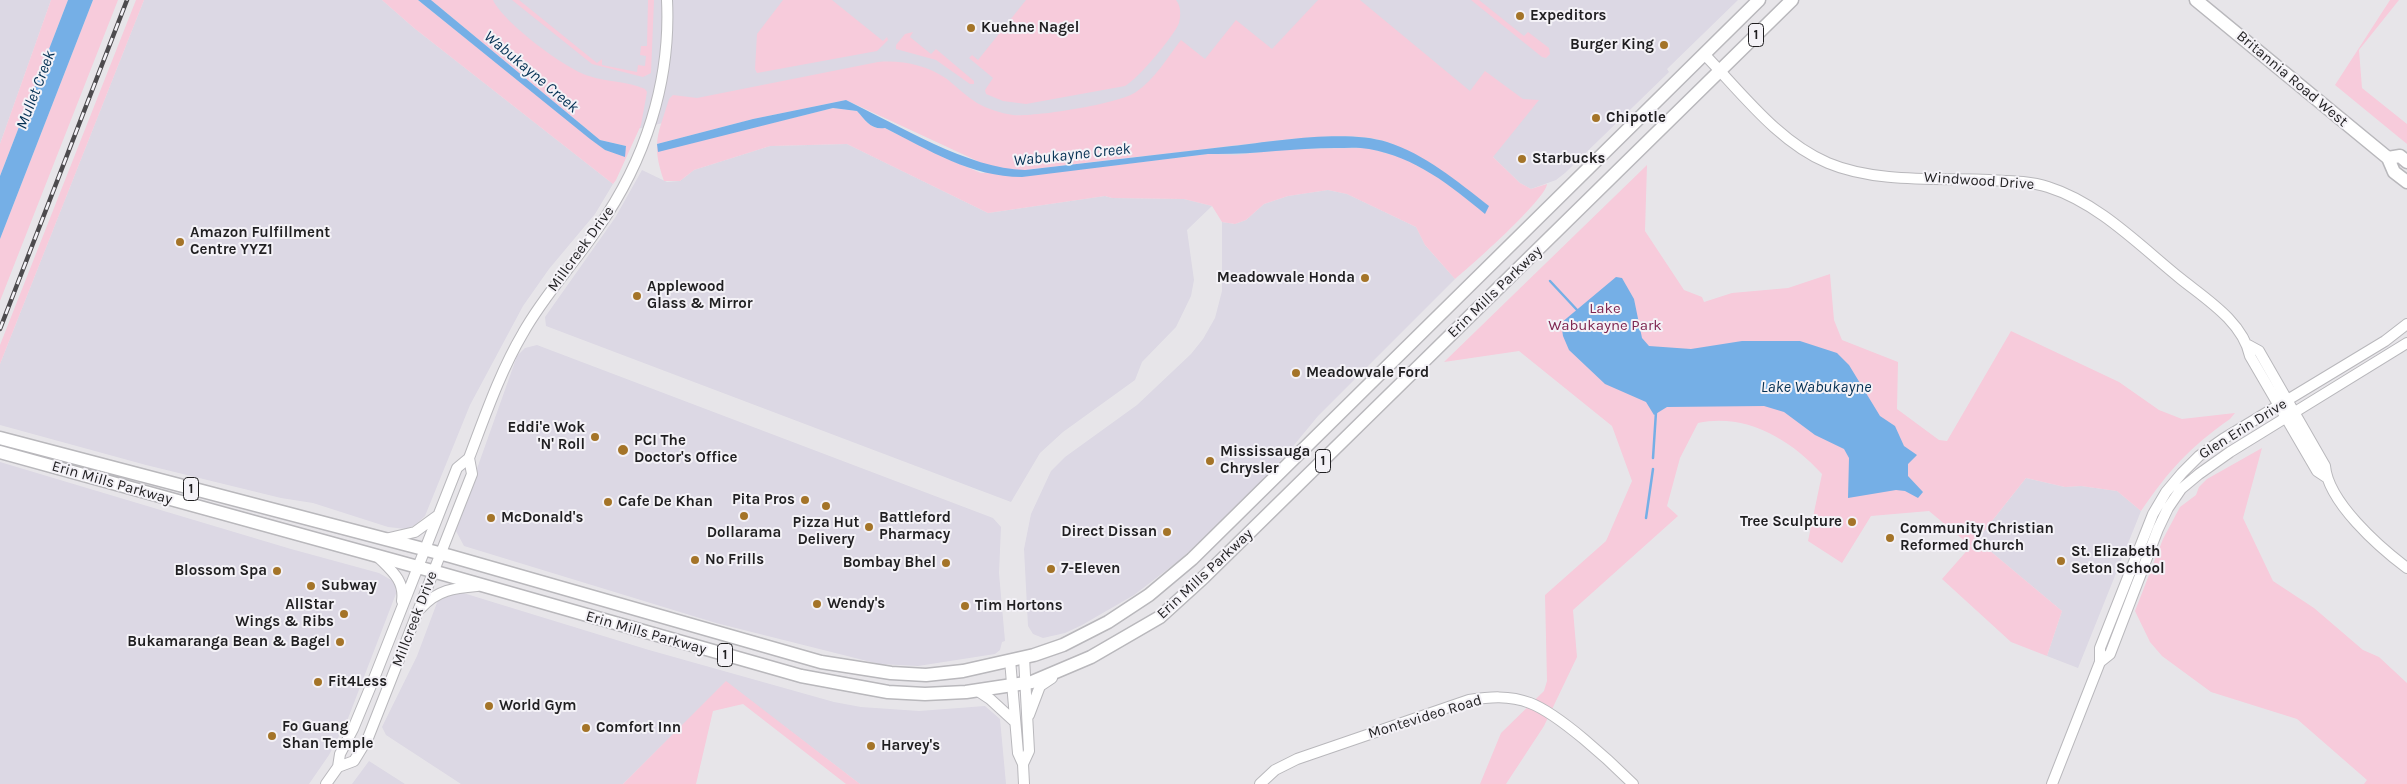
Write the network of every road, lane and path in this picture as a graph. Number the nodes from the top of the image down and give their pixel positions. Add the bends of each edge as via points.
1 (667, 0) edge
2 (1759, 0) edge
3 (1792, 0) edge
4 (2196, 0) edge
5 (1704, 54) junction
6 (1720, 70) junction
7 (2388, 158) junction
8 (2407, 162) edge
9 (2407, 182) edge
10 (2407, 324) edge
11 (2407, 343) edge
12 (2283, 403) junction
13 (2290, 415) junction
14 (0, 438) edge
15 (0, 452) edge
16 (468, 458) junction
17 (438, 515) junction
18 (382, 540) junction
19 (424, 550) junction
20 (440, 554) junction
21 (379, 558) junction
22 (417, 567) junction
23 (2407, 568) edge
24 (2130, 570) junction
25 (433, 572) junction
26 (2141, 574) junction
27 (478, 586) junction
28 (401, 609) junction
29 (418, 613) junction
30 (390, 638) junction
31 (406, 645) junction
32 (1024, 657) junction
33 (1010, 660) junction
34 (2100, 662) junction
35 (1064, 670) junction
36 (1025, 684) junction
37 (1011, 687) junction
38 (978, 691) junction
39 (1014, 721) junction
40 (1027, 726) junction
41 (1023, 764) junction
42 (338, 767) junction
43 (326, 784) edge
44 (1024, 784) edge
45 (1260, 784) edge
46 (1633, 784) edge
47 (2052, 784) edge

1 - 16 street, Millcreek Drive via 667,39 661,86 640,152 598,228 523,332
2 - 5 main road, Erin Mills Parkway / 1
3 - 6 main road, Erin Mills Parkway / 1
4 - 7 main road, Britannia Road West
5 - 6 street, Windwood Drive
5 - 32 main road, Erin Mills Parkway / 1 via 1192,559 1149,596 1108,622 1063,645
6 - 12 street, Windwood Drive via 1777,129 1812,155 1843,169 1880,176 2021,181 2046,186 2073,197 2104,217 2227,318 2248,345 2259,351
6 - 35 main road, Erin Mills Parkway / 1 via 1204,577 1160,617
7 - 8 main road, Britannia Road West via 2400,156
7 - 9 main road, Britannia Road West via 2394,172
10 - 12 street, Glen Erin Drive via 2385,341
11 - 13 street, Glen Erin Drive
12 - 13 street, Windwood Drive
12 - 24 street, Glen Erin Drive via 2214,446 2182,473 2159,503
13 - 23 street, Windwood Drive via 2325,466 2326,477 2357,522 2388,554
13 - 26 street, Glen Erin Drive via 2208,466 2181,489 2163,519
14 - 18 main road, Erin Mills Parkway / 1
15 - 21 main road, Erin Mills Parkway / 1
16 - 17 street, Millcreek Drive via 456,468
16 - 20 street, Millcreek Drive via 472,474
17 - 18 street via 415,532
17 - 19 street, Millcreek Drive
18 - 19 main road, Erin Mills Parkway / 1
19 - 20 main road, Erin Mills Parkway / 1
19 - 22 street, Millcreek Drive
20 - 25 street, Millcreek Drive
20 - 33 main road, Erin Mills Parkway / 1 via 821,662 926,675 963,671
21 - 22 main road, Erin Mills Parkway / 1
21 - 28 street via 401,583
22 - 25 main road, Erin Mills Parkway / 1
22 - 28 street, Millcreek Drive
24 - 26 street
24 - 34 street, Glen Erin Drive via 2100,648
25 - 27 main road, Erin Mills Parkway / 1
25 - 29 street, Millcreek Drive
26 - 34 street, Glen Erin Drive via 2110,654
27 - 29 street via 440,592
27 - 38 main road, Erin Mills Parkway / 1 via 825,682 888,692
28 - 30 street, Millcreek Drive
29 - 31 street, Millcreek Drive
30 - 31 street
30 - 42 street, Millcreek Drive via 340,754
31 - 42 street, Millcreek Drive via 368,738 354,762
32 - 33 main road, Erin Mills Parkway / 1
32 - 36 street
33 - 37 street
34 - 47 street, Glen Erin Drive
35 - 36 main road, Erin Mills Parkway / 1
35 - 40 street via 1040,686
36 - 37 main road, Erin Mills Parkway / 1
36 - 40 street
37 - 38 main road, Erin Mills Parkway / 1
37 - 39 street
38 - 39 street
39 - 41 street via 1018,753
40 - 41 street via 1029,751
41 - 44 street
42 - 43 street, Millcreek Drive
45 - 46 street, Montevideo Road via 1276,770 1297,759 1469,700 1491,696 1516,699 1543,710

